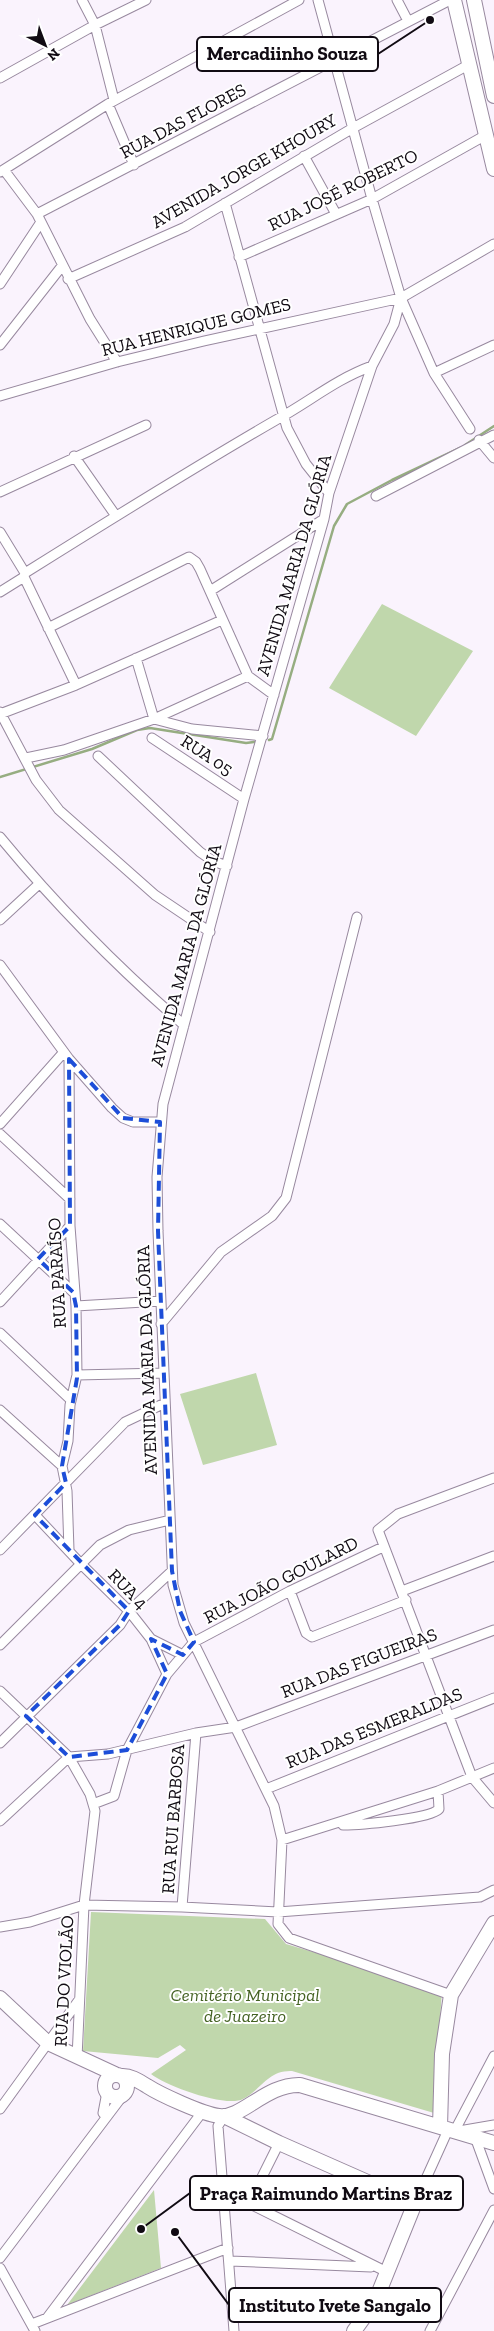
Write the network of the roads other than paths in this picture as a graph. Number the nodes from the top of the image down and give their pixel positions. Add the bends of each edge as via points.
1 (82, 0) edge
2 (146, 0) edge
3 (299, 0) edge
4 (318, 0) edge
5 (397, 0) edge
6 (450, 0) edge
7 (454, 0) edge
8 (474, 0) edge
9 (408, 21) junction
10 (95, 25) junction
11 (490, 54) edge
12 (334, 60) junction
13 (470, 64) junction
14 (0, 78) edge
15 (494, 96) edge
16 (111, 102) junction
17 (353, 128) junction
18 (486, 135) junction
19 (304, 156) junction
20 (134, 165) junction
21 (494, 169) edge
22 (2, 171) edge
23 (372, 199) junction
24 (225, 203) junction
25 (336, 214) junction
26 (39, 218) junction
27 (494, 244) edge
28 (239, 257) junction
29 (62, 266) junction
30 (68, 279) junction
31 (0, 284) edge
32 (401, 298) junction
33 (259, 327) junction
34 (494, 345) edge
35 (0, 346) edge
36 (118, 362) junction
37 (372, 366) junction
38 (434, 373) junction
39 (0, 396) edge
40 (283, 416) junction
41 (146, 425) dead end
42 (470, 429) dead end
43 (494, 435) edge
44 (479, 442) junction
45 (74, 456) junction
46 (494, 458) edge
47 (0, 492) edge
48 (329, 494) junction
49 (376, 496) dead end
50 (116, 516) junction
51 (324, 519) junction
52 (0, 532) edge
53 (24, 575) junction
54 (210, 590) junction
55 (0, 592) edge
56 (222, 620) junction
57 (48, 628) junction
58 (136, 658) junction
59 (248, 676) junction
60 (76, 685) junction
61 (274, 695) junction
62 (0, 713) edge
63 (154, 719) junction
64 (263, 736) junction
65 (152, 738) dead end
66 (98, 756) dead end
67 (27, 761) junction
68 (244, 799) junction
69 (0, 837) edge
70 (227, 866) junction
71 (39, 884) junction
72 (357, 918) dead end
73 (0, 920) edge
74 (210, 932) junction
75 (0, 965) edge
76 (184, 1025) junction
77 (66, 1056) junction
78 (160, 1122) junction
79 (0, 1124) edge
80 (0, 1134) edge
81 (70, 1199) junction
82 (0, 1224) edge
83 (70, 1226) junction
84 (38, 1259) junction
85 (73, 1292) junction
86 (160, 1301) junction
87 (0, 1302) edge
88 (76, 1306) junction
89 (161, 1324) junction
90 (0, 1333) edge
91 (163, 1373) junction
92 (77, 1375) junction
93 (71, 1400) junction
94 (165, 1403) junction
95 (1, 1411) edge
96 (62, 1466) junction
97 (494, 1478) edge
98 (67, 1487) junction
99 (35, 1515) junction
100 (170, 1520) junction
101 (383, 1547) junction
102 (0, 1550) edge
103 (69, 1550) junction
104 (494, 1556) edge
105 (80, 1563) junction
106 (172, 1571) junction
107 (290, 1591) junction
108 (402, 1591) junction
109 (406, 1600) junction
110 (129, 1611) junction
111 (494, 1630) edge
112 (151, 1639) junction
113 (194, 1642) junction
114 (0, 1645) edge
115 (427, 1654) junction
116 (182, 1655) junction
117 (167, 1674) junction
118 (0, 1691) edge
119 (494, 1698) edge
120 (450, 1715) junction
121 (26, 1716) junction
122 (236, 1727) junction
123 (196, 1734) junction
124 (0, 1743) edge
125 (127, 1750) junction
126 (69, 1757) junction
127 (494, 1768) edge
128 (472, 1777) junction
129 (266, 1789) junction
130 (438, 1791) junction
131 (93, 1804) junction
132 (494, 1804) edge
133 (0, 1820) edge
134 (333, 1825) junction
135 (282, 1840) junction
136 (494, 1890) edge
137 (84, 1905) junction
138 (182, 1907) junction
139 (278, 1912) junction
140 (494, 1923) edge
141 (0, 1927) edge
142 (451, 1995) junction
143 (0, 1998) edge
144 (79, 2000) junction
145 (48, 2043) junction
146 (494, 2056) edge
147 (77, 2058) junction
148 (119, 2075) junction
149 (145, 2086) junction
150 (106, 2090) junction
151 (125, 2092) junction
152 (0, 2109) edge
153 (203, 2111) junction
154 (106, 2116) junction
155 (224, 2116) junction
156 (494, 2125) edge
157 (447, 2129) junction
158 (475, 2137) junction
159 (279, 2143) junction
160 (494, 2143) edge
161 (494, 2189) edge
162 (222, 2190) junction
163 (249, 2203) junction
164 (415, 2203) junction
165 (494, 2210) edge
166 (228, 2248) junction
167 (0, 2258) edge
168 (230, 2261) junction
169 (374, 2267) junction
170 (0, 2268) edge
171 (388, 2272) junction
172 (47, 2318) junction
173 (33, 2327) edge
174 (234, 2331) edge
175 (354, 2331) edge
176 (430, 2331) edge

1 - 10 street
2 - 10 street
3 - 16 street
4 - 12 street
5 - 9 street
6 - 9 street, RUA DAS FLORES
7 - 13 street
8 - 11 street
9 - 12 street, RUA DAS FLORES
10 - 14 street
10 - 16 street
11 - 15 street
12 - 17 street
12 - 20 street, RUA DAS FLORES
13 - 17 street, AVENIDA JORGE KHOURY
13 - 18 street
16 - 20 street
16 - 22 street
17 - 19 street, AVENIDA JORGE KHOURY
17 - 23 street
18 - 21 street
18 - 23 street, RUA JOSÉ ROBERTO
19 - 24 street, AVENIDA JORGE KHOURY
19 - 25 street
20 - 26 street, RUA DAS FLORES
22 - 26 street
23 - 25 street, RUA JOSÉ ROBERTO
23 - 32 street
24 - 28 street
24 - 30 street, AVENIDA JORGE KHOURY via 185,227
25 - 28 street, RUA JOSÉ ROBERTO
26 - 29 street
26 - 31 street, RUA DAS FLORES
27 - 32 street, RUA HENRIQUE GOMES
28 - 33 street
29 - 30 street
29 - 35 street
30 - 36 street
32 - 33 street, RUA HENRIQUE GOMES
32 - 37 street, AVENIDA MARIA DA GLÓRIA via 394,324
32 - 38 street
33 - 36 street, RUA HENRIQUE GOMES
33 - 40 street
34 - 38 street
36 - 39 street, RUA HENRIQUE GOMES
37 - 40 street via 346,376
37 - 48 street, AVENIDA MARIA DA GLÓRIA
38 - 42 street
40 - 48 street via 294,444
40 - 50 street
41 - 45 street
43 - 44 street
44 - 46 street
44 - 49 street
45 - 47 street
45 - 50 street
48 - 51 street, AVENIDA MARIA DA GLÓRIA
50 - 53 street
51 - 54 street
51 - 61 street, AVENIDA MARIA DA GLÓRIA
52 - 53 street
53 - 55 street
53 - 57 street
54 - 56 street
54 - 57 street via 196,562 189,557
56 - 58 street
56 - 59 street
57 - 60 street
58 - 60 street
58 - 63 street
59 - 61 street
59 - 63 street
60 - 62 street
61 - 64 street, AVENIDA MARIA DA GLÓRIA
62 - 67 street
63 - 64 street via 192,729
63 - 67 street
64 - 68 street, AVENIDA MARIA DA GLÓRIA
65 - 68 street, RUA 05
66 - 70 street via 200,852
67 - 74 street via 36,780 59,810 134,878
68 - 70 street, AVENIDA MARIA DA GLÓRIA
69 - 71 street
70 - 74 street, AVENIDA MARIA DA GLÓRIA
71 - 73 street
71 - 76 street via 100,948
72 - 89 street via 286,1198 272,1216 221,1252
74 - 76 street, AVENIDA MARIA DA GLÓRIA
75 - 77 street
76 - 78 street, AVENIDA MARIA DA GLÓRIA
77 - 78 street via 123,1118 133,1122
77 - 79 street
77 - 81 street, RUA PARAÍSO
78 - 86 street, AVENIDA MARIA DA GLÓRIA via 157,1177
80 - 81 street
81 - 83 street, RUA PARAÍSO
82 - 84 street
83 - 84 street
83 - 85 street, RUA PARAÍSO
84 - 85 street
84 - 87 street
85 - 88 street, RUA PARAÍSO
86 - 88 street
86 - 89 street, AVENIDA MARIA DA GLÓRIA
88 - 92 street, RUA PARAÍSO
89 - 91 street, AVENIDA MARIA DA GLÓRIA
90 - 93 street
91 - 92 street
91 - 94 street, AVENIDA MARIA DA GLÓRIA
92 - 93 street, RUA PARAÍSO
93 - 96 street, RUA PARAÍSO via 68,1441
94 - 98 street via 129,1420
94 - 100 street, AVENIDA MARIA DA GLÓRIA
95 - 96 street
96 - 98 street, RUA PARAÍSO
97 - 101 street via 398,1514 378,1530
98 - 99 street
98 - 103 street, RUA PARAÍSO
99 - 102 street
99 - 103 street
100 - 105 street via 114,1536
100 - 106 street, AVENIDA MARIA DA GLÓRIA
101 - 107 street, RUA JOÃO GOULARD
101 - 108 street
103 - 105 street
104 - 108 street
105 - 110 street, RUA 4
105 - 114 street
106 - 110 street
106 - 113 street, AVENIDA MARIA DA GLÓRIA via 180,1610
107 - 109 street via 306,1633 312,1637
107 - 113 street, RUA JOÃO GOULARD
108 - 109 street
109 - 115 street
110 - 112 street, RUA 4
110 - 121 street via 120,1625
111 - 115 street, RUA DAS FIGUEIRAS
112 - 116 street, RUA 4
112 - 117 street, RUA 4
113 - 116 street, RUA JOÃO GOULARD
113 - 122 street, AVENIDA MARIA DA GLÓRIA
115 - 120 street
115 - 122 street, RUA DAS FIGUEIRAS
116 - 117 street, RUA JOÃO GOULARD
117 - 125 street, RUA JOÃO GOULARD
118 - 121 street
119 - 120 street, RUA DAS ESMERALDAS
120 - 128 street
120 - 129 street, RUA DAS ESMERALDAS
121 - 124 street
121 - 126 street
122 - 123 street, RUA DAS FIGUEIRAS
122 - 129 street, AVENIDA MARIA DA GLÓRIA
123 - 125 street, RUA DAS FIGUEIRAS
123 - 138 street, RUA RUI BARBOSA
125 - 126 street, RUA DAS FIGUEIRAS
125 - 131 street, RUA JOÃO GOULARD via 114,1796
126 - 131 street
126 - 133 street
127 - 128 street
128 - 130 street
128 - 132 street
129 - 135 street, AVENIDA MARIA DA GLÓRIA via 279,1821
130 - 134 street
130 - 134 street via 439,1809 431,1814
131 - 137 street, RUA DO VIOLÃO via 95,1811
134 - 135 street
135 - 139 street, AVENIDA MARIA DA GLÓRIA
136 - 139 street via 480,1897
137 - 138 street
137 - 141 street via 30,1922
137 - 144 street, RUA DO VIOLÃO
138 - 139 street
139 - 142 street via 278,1924 289,1938
140 - 142 street
142 - 157 street via 442,2054
143 - 145 street
144 - 145 street
144 - 147 street, RUA DO VIOLÃO
145 - 147 street
145 - 152 street
146 - 157 street
147 - 148 street
147 - 150 street
148 - 149 street via 128,2076
148 - 150 street via 108,2077
148 - 151 street via 127,2083
149 - 151 street
149 - 153 street
150 - 151 street via 113,2096
150 - 154 street via 103,2113
151 - 154 street
153 - 155 street
153 - 172 street
154 - 167 street
155 - 157 street via 282,2085 300,2085
155 - 159 street
155 - 162 street via 218,2126
156 - 157 street
157 - 158 street
157 - 164 street
158 - 160 street
158 - 161 street
159 - 163 street
159 - 164 street
162 - 163 street
162 - 166 street
163 - 169 street
164 - 171 street
165 - 176 street
166 - 168 street
166 - 172 street
168 - 169 street
168 - 174 street
169 - 171 street
170 - 173 street
171 - 175 street via 374,2302
172 - 173 street

